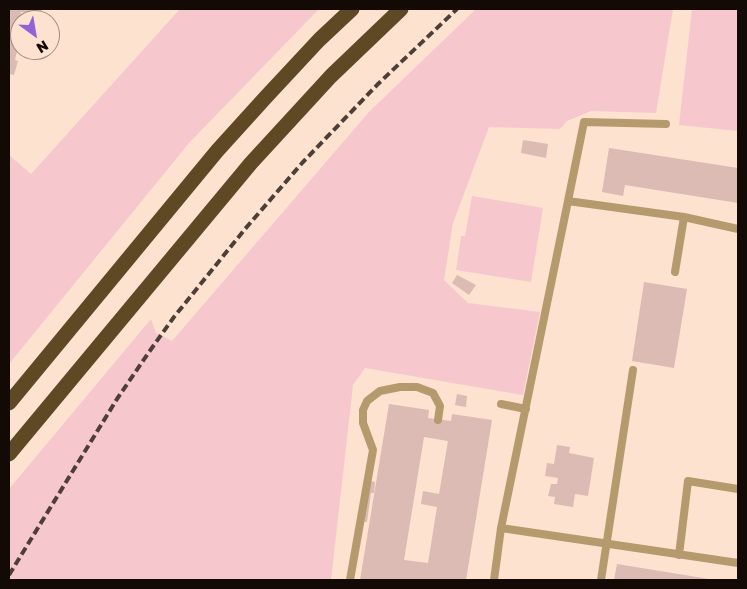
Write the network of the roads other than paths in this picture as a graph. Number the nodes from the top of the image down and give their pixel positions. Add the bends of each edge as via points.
1 (352, 9) edge
2 (400, 9) edge
3 (666, 124) dead end
4 (568, 201) junction
5 (684, 217) junction
6 (738, 229) edge
7 (675, 272) dead end
8 (633, 370) dead end
9 (9, 403) edge
10 (501, 404) dead end
11 (526, 409) junction
12 (438, 420) dead end
13 (9, 454) edge
14 (738, 489) edge
15 (501, 528) junction
16 (607, 544) junction
17 (678, 554) junction
18 (738, 563) edge
19 (350, 580) edge
20 (494, 580) edge
21 (601, 580) edge

1 - 9 highway via 217,151
2 - 13 highway via 331,76 251,164
3 - 4 lane via 584,122
4 - 5 lane
4 - 11 lane
5 - 6 lane
5 - 7 lane
8 - 16 lane
10 - 11 lane
11 - 15 lane
12 - 19 lane via 440,406 433,393 417,387 380,391 366,401 363,423 373,450
14 - 17 lane via 688,480
15 - 16 lane
15 - 20 lane
16 - 17 lane
16 - 21 lane
17 - 18 lane

